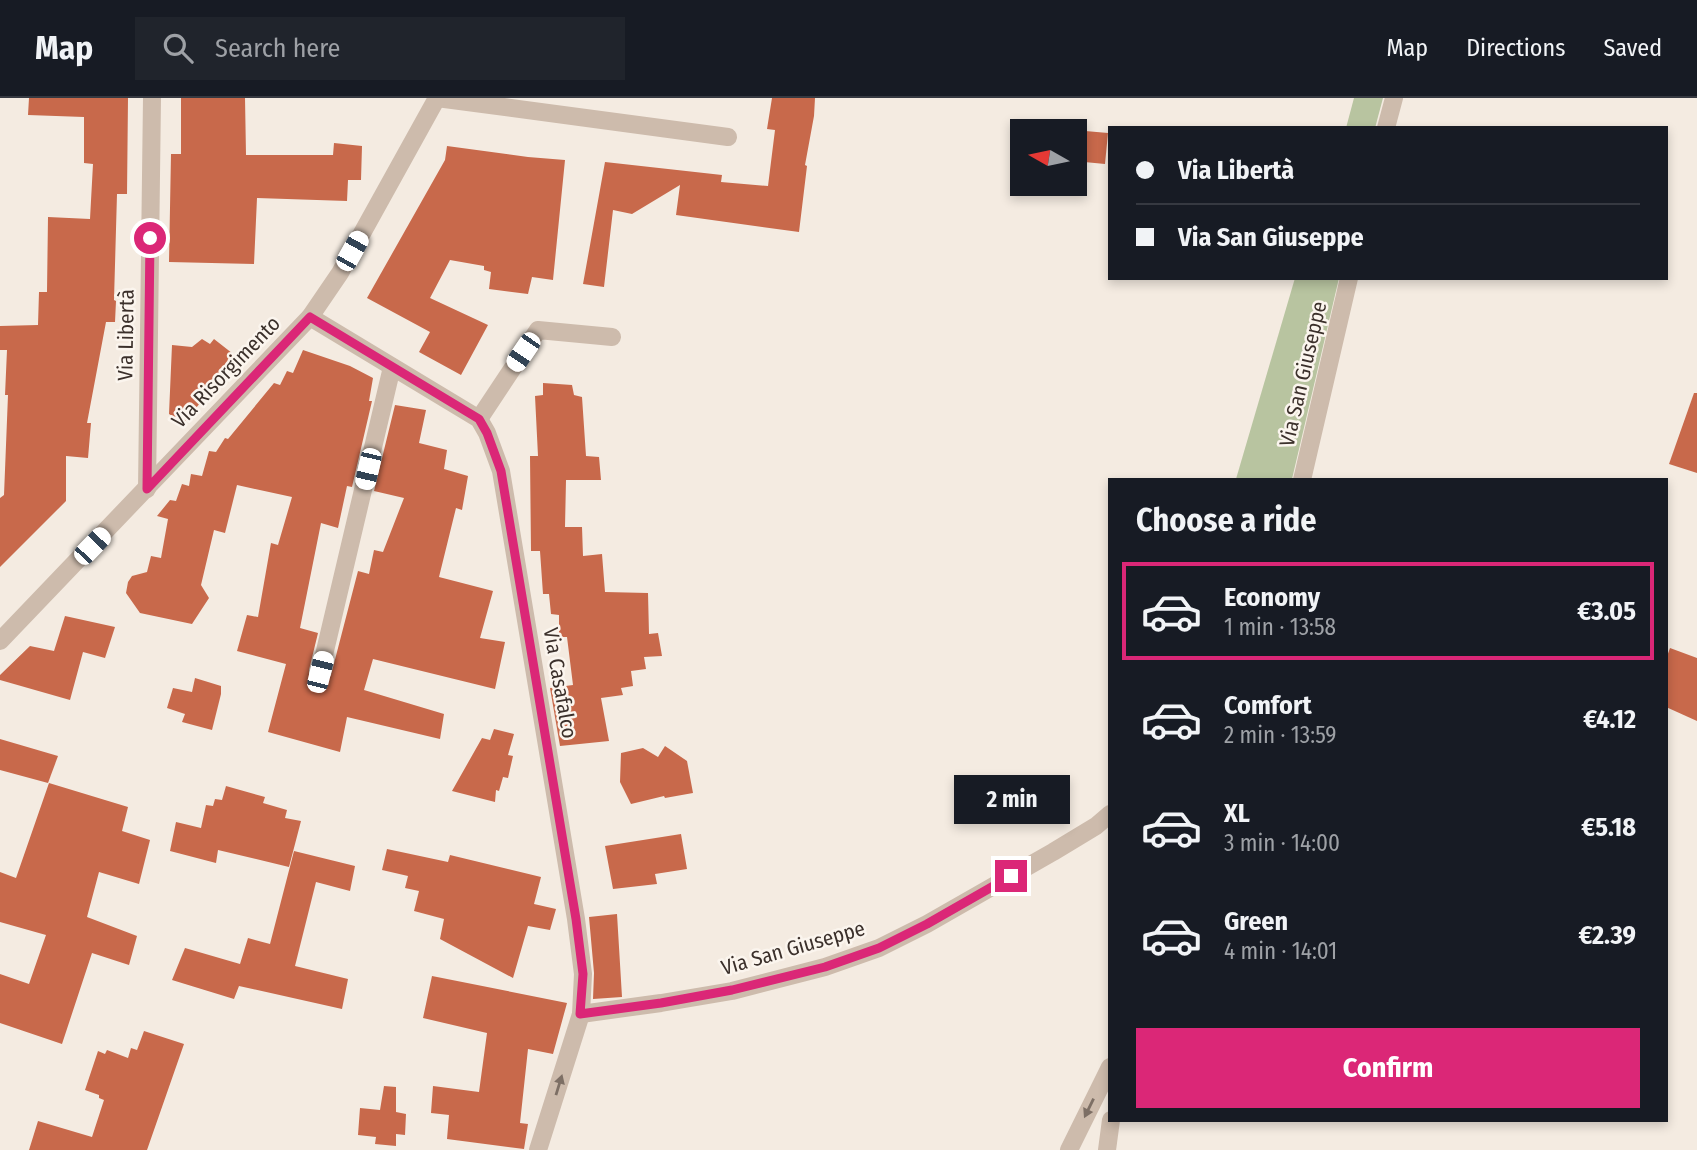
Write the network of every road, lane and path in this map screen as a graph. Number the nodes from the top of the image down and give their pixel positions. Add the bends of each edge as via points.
1 (152, 98) edge
2 (437, 98) edge
3 (1394, 98) edge
4 (1387, 126) edge
5 (728, 137) dead end
6 (1349, 280) edge
7 (310, 317) junction
8 (612, 337) dead end
9 (392, 367) junction
10 (479, 419) junction
11 (1302, 478) edge
12 (147, 489) junction
13 (0, 641) edge
14 (320, 672) dead end
15 (1108, 816) edge
16 (580, 1014) junction
17 (1108, 1071) edge
18 (1111, 1122) edge
19 (538, 1150) edge
20 (1069, 1150) edge
21 (1107, 1150) edge

1 - 12 street, Via Libertà
2 - 5 street
2 - 7 street, Via Risorgimento via 340,273
3 - 4 street
6 - 11 street, Via San Giuseppe
7 - 9 street
7 - 12 street, Via Risorgimento
8 - 10 street via 538,330
9 - 10 street
9 - 14 street
10 - 16 street, Via Casafalco via 501,471 576,919 583,974
12 - 13 street, Via Risorgimento
15 - 16 street, Via San Giuseppe via 1054,852 879,948 732,990
19 -> 16 street, Via Casafalco
17 -> 20 street
18 - 21 street

